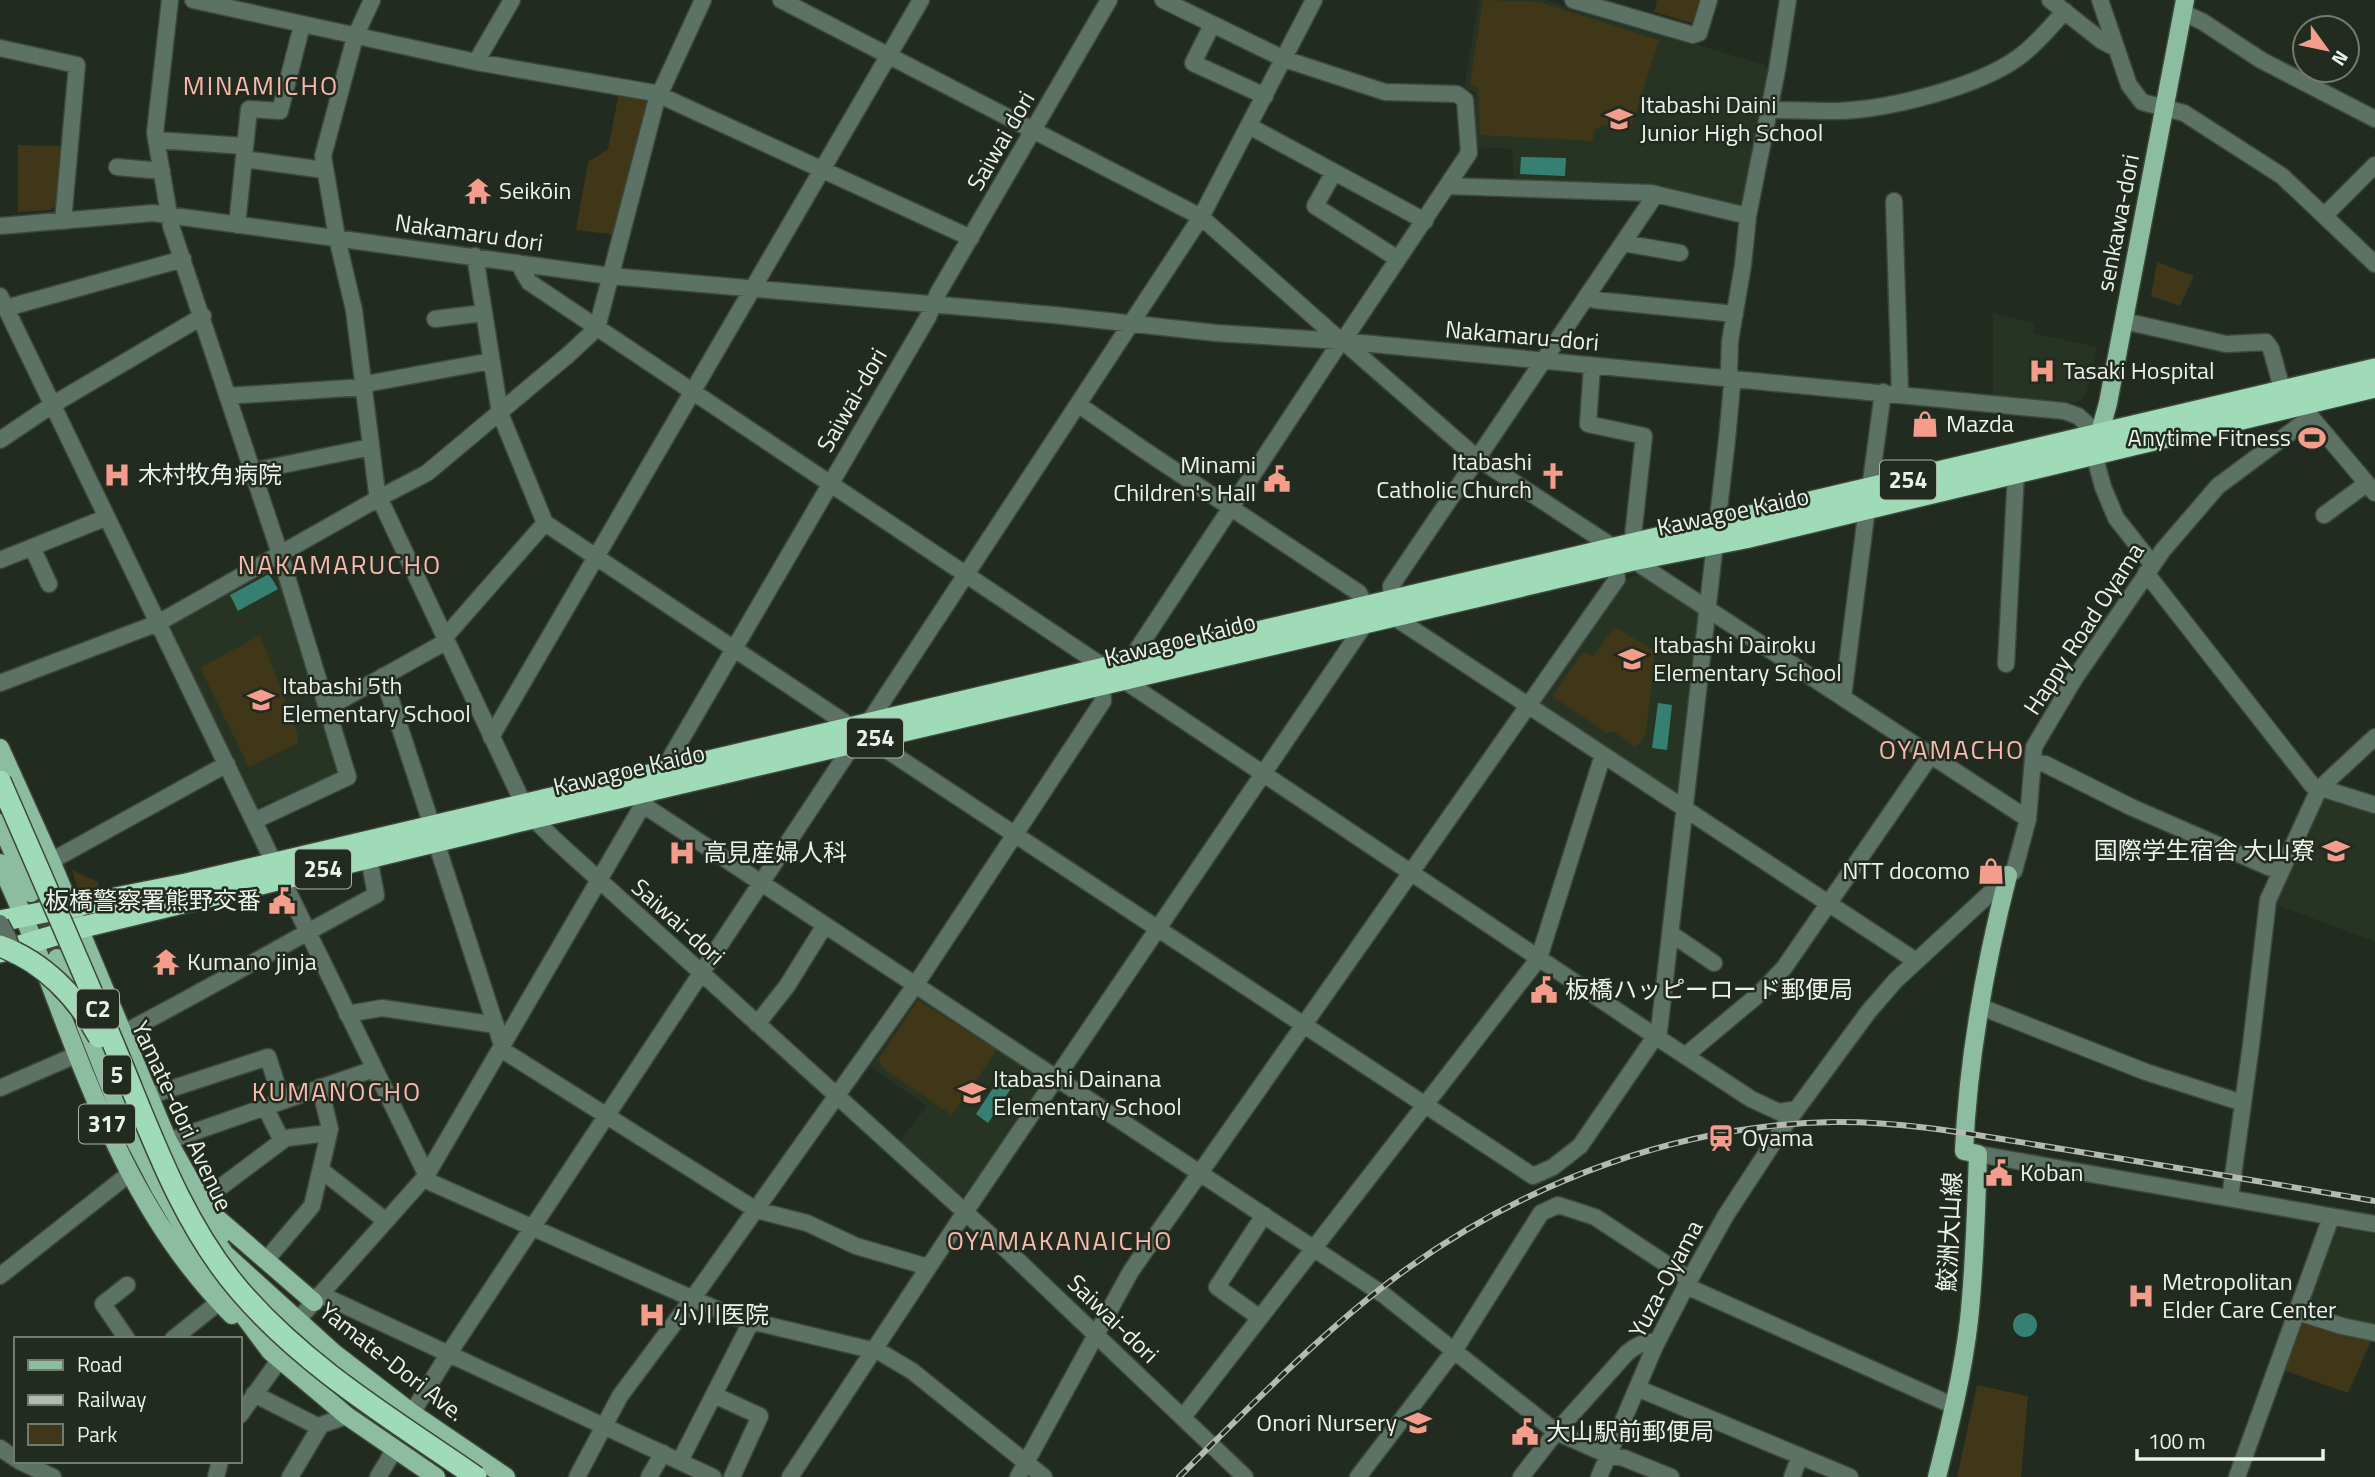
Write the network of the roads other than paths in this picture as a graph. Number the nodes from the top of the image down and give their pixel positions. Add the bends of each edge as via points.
1 (170, 0) edge
2 (193, 0) edge
3 (372, 0) edge
4 (512, 0) edge
5 (703, 0) edge
6 (781, 0) edge
7 (921, 0) edge
8 (1109, 0) edge
9 (1163, 0) edge
10 (1314, 0) edge
11 (1573, 0) edge
12 (1709, 0) edge
13 (1788, 0) edge
14 (2050, 0) edge
15 (2100, 0) edge
16 (2184, 6) edge
17 (2065, 11) junction
18 (302, 25) junction
19 (1212, 25) junction
20 (355, 37) junction
21 (0, 48) edge
22 (2116, 48) junction
23 (888, 56) junction
24 (1284, 59) junction
25 (476, 62) junction
26 (659, 95) junction
27 (1265, 96) junction
28 (2165, 108) junction
29 (1769, 110) junction
30 (2375, 119) edge
31 (1250, 126) junction
32 (1034, 130) junction
33 (156, 140) junction
34 (244, 152) junction
35 (2375, 165) edge
36 (117, 167) dead end
37 (823, 169) junction
38 (324, 170) junction
39 (162, 171) junction
40 (1334, 172) junction
41 (1448, 186) junction
42 (1656, 194) junction
43 (1894, 201) dead end
44 (170, 215) junction
45 (1748, 216) junction
46 (2324, 216) junction
47 (1201, 218) junction
48 (1425, 220) junction
49 (63, 221) junction
50 (237, 225) junction
51 (0, 226) edge
52 (337, 238) junction
53 (971, 238) junction
54 (1623, 243) junction
55 (1680, 253) dead end
56 (475, 256) junction
57 (183, 259) junction
58 (1398, 259) junction
59 (518, 263) junction
60 (2375, 264) edge
61 (610, 276) junction
62 (753, 289) junction
63 (1586, 298) junction
64 (3, 302) edge
65 (933, 304) junction
66 (483, 313) junction
67 (1735, 314) junction
68 (203, 316) junction
69 (435, 319) dead end
70 (2124, 321) junction
71 (1134, 322) junction
72 (597, 328) junction
73 (1342, 341) junction
74 (491, 361) junction
75 (1543, 362) junction
76 (1592, 366) junction
77 (2375, 369) edge
78 (1730, 379) junction
79 (364, 387) junction
80 (2375, 387) edge
81 (226, 391) junction
82 (693, 391) junction
83 (1891, 393) junction
84 (2300, 400) junction
85 (52, 405) junction
86 (1079, 405) junction
87 (499, 413) junction
88 (0, 440) edge
89 (2096, 444) junction
90 (371, 447) junction
91 (1476, 458) junction
92 (253, 471) junction
93 (2016, 473) junction
94 (830, 483) junction
95 (2371, 488) edge
96 (379, 498) junction
97 (1869, 499) junction
98 (1232, 508) junction
99 (2324, 514) dead end
100 (106, 518) junction
101 (545, 523) junction
102 (1715, 535) junction
103 (32, 547) junction
104 (280, 554) junction
105 (1624, 555) junction
106 (596, 557) junction
107 (0, 560) edge
108 (2149, 569) junction
109 (967, 574) junction
110 (48, 584) dead end
111 (1392, 609) junction
112 (1708, 610) junction
113 (1366, 615) junction
114 (158, 623) junction
115 (446, 639) junction
116 (734, 648) junction
117 (2006, 664) dead end
118 (1115, 674) junction
119 (383, 676) junction
120 (0, 683) edge
121 (1843, 696) junction
122 (1529, 704) junction
123 (327, 708) junction
124 (861, 734) junction
125 (491, 737) junction
126 (2375, 737) edge
127 (0, 748) edge
128 (1604, 755) junction
129 (1931, 755) junction
130 (2033, 762) junction
131 (227, 764) junction
132 (0, 766) edge
133 (660, 773) junction
134 (1262, 774) junction
135 (0, 781) edge
136 (2319, 789) junction
137 (0, 792) edge
138 (645, 799) junction
139 (2375, 805) edge
140 (1685, 809) junction
141 (529, 812) junction
142 (2028, 819) junction
143 (254, 821) junction
144 (0, 823) edge
145 (1014, 833) junction
146 (434, 834) junction
147 (369, 858) junction
148 (51, 861) junction
149 (275, 864) junction
150 (1, 866) edge
151 (2280, 872) junction
152 (1410, 873) junction
153 (2008, 876) junction
154 (598, 880) junction
155 (761, 883) junction
156 (51, 884) tunnel mouth
157 (31, 893) tunnel mouth
158 (1829, 902) junction
159 (23, 918) junction
160 (74, 918) junction
161 (0, 922) edge
162 (825, 925) junction
163 (1158, 929) junction
164 (307, 931) junction
165 (1670, 933) junction
166 (34, 942) junction
167 (0, 946) edge
168 (6, 957) edge
169 (57, 958) tunnel mouth
170 (1539, 958) junction
171 (84, 961) dead end
172 (1916, 961) junction
173 (1714, 962) dead end
174 (701, 973) junction
175 (916, 984) junction
176 (1981, 1007) junction
177 (347, 1014) junction
178 (757, 1024) junction
179 (496, 1025) junction
180 (1304, 1025) junction
181 (123, 1032) junction
182 (1655, 1036) junction
183 (502, 1045) junction
184 (76, 1055) junction
185 (1685, 1056) junction
186 (374, 1069) junction
187 (1056, 1078) junction
188 (320, 1087) junction
189 (0, 1088) edge
190 (149, 1096) junction
191 (836, 1096) junction
192 (282, 1101) junction
193 (2243, 1103) junction
194 (1427, 1106) junction
195 (265, 1107) junction
196 (1797, 1109) junction
197 (607, 1115) junction
198 (1781, 1132) joint
199 (329, 1133) junction
200 (169, 1141) junction
201 (282, 1141) junction
202 (1978, 1154) junction
203 (321, 1170) junction
204 (1201, 1172) junction
205 (129, 1174) junction
206 (426, 1176) junction
207 (2230, 1198) junction
208 (203, 1204) junction
209 (756, 1210) junction
210 (965, 1212) junction
211 (1264, 1214) junction
212 (2331, 1217) junction
213 (386, 1221) junction
214 (2375, 1224) edge
215 (532, 1228) junction
216 (197, 1236) junction
217 (1315, 1248) junction
218 (266, 1260) junction
219 (928, 1267) junction
220 (0, 1276) edge
221 (252, 1279) junction
222 (1687, 1282) junction
223 (127, 1285) dead end
224 (317, 1298) junction
225 (693, 1298) junction
226 (219, 1301) junction
227 (2297, 1312) junction
228 (1260, 1318) junction
229 (298, 1320) junction
230 (751, 1322) junction
231 (1096, 1333) junction
232 (2375, 1333) edge
233 (126, 1337) edge
234 (175, 1337) edge
235 (1657, 1342) junction
236 (872, 1350) junction
237 (1454, 1351) junction
238 (449, 1353) junction
239 (275, 1355) junction
240 (1637, 1388) junction
241 (254, 1394) junction
242 (714, 1395) junction
243 (1954, 1406) junction
244 (242, 1412) edge
245 (412, 1413) junction
246 (347, 1416) junction
247 (1183, 1418) junction
248 (604, 1425) junction
249 (319, 1427) junction
250 (1556, 1432) junction
251 (0, 1448) edge
252 (395, 1449) junction
253 (663, 1453) junction
254 (1608, 1455) junction
255 (1800, 1456) junction
256 (14, 1459) edge
257 (680, 1461) junction
258 (21, 1465) edge
259 (1022, 1470) edge
260 (52, 1477) edge
261 (290, 1477) edge
262 (378, 1477) edge
263 (436, 1477) edge
264 (467, 1477) edge
265 (476, 1477) edge
266 (506, 1477) edge
267 (577, 1477) edge
268 (649, 1477) edge
269 (713, 1477) edge
270 (732, 1477) edge
271 (790, 1477) edge
272 (1044, 1477) edge
273 (1245, 1477) edge
274 (1358, 1477) edge
275 (1521, 1477) edge
276 (1599, 1477) edge
277 (1671, 1477) edge
278 (1792, 1477) edge
279 (1850, 1477) edge
280 (1937, 1477) edge
281 (2237, 1477) edge

1 - 33 street
2 - 18 street
3 - 20 street
4 - 25 street
5 - 26 street
6 - 23 street
7 - 23 street
8 - 32 street, Saiwai dori
9 - 19 street
10 - 24 street
11 - 12 street via 1693,36 1699,33
13 - 29 street
14 - 17 street
15 - 22 street
16 - 28 main road, senkawa-dori
16 - 30 street via 2260,60
17 - 22 street
17 - 29 street via 2017,59 1960,86 1886,106
18 - 20 street
18 - 34 street via 280,111 248,108
19 - 24 street
19 - 27 street via 1193,63
20 - 25 street
20 - 38 street via 324,149
21 - 49 street via 77,65
22 - 28 street via 2133,93 2142,102
23 - 32 street
23 - 37 street
24 - 27 street
24 - 41 street via 1385,92 1457,94 1465,100 1469,153
25 - 26 street
26 - 37 street
26 - 61 street
27 - 31 street
28 - 46 street via 2184,113 2270,167
28 - 70 main road, senkawa-dori
29 - 45 street
31 - 40 street
31 - 47 street
32 - 47 street
32 - 53 street, Saiwai dori
33 - 34 street
33 - 39 street
34 - 38 street
34 - 50 street
35 - 46 street
36 - 39 street
37 - 53 street
37 - 62 street
38 - 52 street
39 - 44 street
40 - 48 street
40 - 58 street via 1315,206
41 - 42 street
41 - 48 street
42 - 45 street
42 - 54 street
43 - 83 street
44 - 49 street, Nakamaru dori
44 - 50 street, Nakamaru dori
44 - 57 street
45 - 67 street
46 - 60 street
47 - 71 street
47 - 73 street
48 - 58 street
49 - 51 street, Nakamaru dori
50 - 52 street, Nakamaru dori
52 - 56 street, Nakamaru dori
52 - 79 street via 353,301
53 - 65 street, Saiwai dori
54 - 55 street
54 - 63 street
56 - 59 street, Nakamaru dori
56 - 66 street
57 - 64 street
57 - 68 street
58 - 73 street
59 - 61 street, Nakamaru dori
59 - 72 street via 529,282
61 - 62 street, Nakamaru dori
61 - 72 street
62 - 65 street, Nakamaru dori
62 - 82 street
63 - 67 street
63 - 75 street
64 - 85 street
65 - 71 street, Nakamaru-dori
65 - 94 street, Saiwai-dori
66 - 69 street
66 - 74 street
67 - 78 street
68 - 81 street
68 - 85 street
70 - 84 street via 2226,344 2266,342
70 - 89 main road, senkawa-dori
71 - 73 street, Nakamaru-dori
71 - 86 street
72 - 82 street
72 - 87 street
73 - 75 street, Nakamaru-dori
73 - 91 street
73 - 98 street
74 - 79 street
74 - 87 street
75 - 76 street, Nakamaru-dori
75 - 91 street
76 - 78 street, Nakamaru-dori
76 - 105 street via 1588,424 1644,436
77 - 84 highway, Kawagoe Kaido / 254
78 - 83 street, Nakamaru-dori
78 - 102 street
79 - 81 street
79 - 90 street
80 - 84 highway, Kawagoe Kaido / 254
81 - 92 street
82 - 94 street
82 - 106 street
83 - 89 street, Nakamaru-dori via 2071,412
83 - 97 street
84 - 89 highway, Kawagoe Kaido / 254
84 - 95 street
84 - 108 street, Happy Road Oyama via 2181,526
85 - 88 street
85 - 100 street
86 - 98 street
86 - 109 street
87 - 96 street via 427,473
87 - 101 street
89 - 93 highway, Kawagoe Kaido / 254
89 - 97 highway, Kawagoe Kaido / 254
89 - 108 street via 2103,487 2116,518
90 - 92 street
90 - 96 street
91 - 105 street
91 - 111 street via 1391,586
92 - 104 street
93 - 97 highway, Kawagoe Kaido / 254
93 - 117 street
94 - 109 street
94 - 116 street, Saiwai-dori
95 - 99 street
96 - 104 street
96 - 115 street
97 - 102 highway, Kawagoe Kaido / 254
97 - 121 street
98 - 113 street via 1359,593
98 - 118 street
100 - 103 street
100 - 114 street
101 - 106 street
101 - 115 street
102 - 105 highway, Kawagoe Kaido / 254
102 - 112 street
103 - 107 street
103 - 110 street
104 - 114 street
104 - 123 street
105 - 111 highway, Kawagoe Kaido / 254
105 - 112 street
105 - 122 street via 1617,579
106 - 116 street
106 - 125 street
108 - 130 street, Happy Road Oyama via 2075,678 2034,747
108 - 136 street
109 - 118 street
109 - 124 street
111 - 113 highway, Kawagoe Kaido / 254
111 - 122 street
112 - 121 street
112 - 140 street
113 - 118 highway, Kawagoe Kaido / 254
113 - 134 street
114 - 120 street
114 - 131 street
115 - 119 street
115 - 125 street
116 - 124 street
116 - 133 street, Saiwai-dori
118 - 124 highway, Kawagoe Kaido / 254
118 - 134 street
118 - 145 street via 1103,701
119 - 123 street
119 - 146 street
121 - 129 street
122 - 128 street
122 - 152 street
123 - 143 street via 348,777
124 - 133 highway, Kawagoe Kaido / 254
124 - 138 highway, Kawagoe Kaido / 254
124 - 145 street
124 - 155 street
125 - 141 street
126 - 136 street
127 - 148 main road, 317
128 - 140 street
128 - 170 street
129 - 142 street
129 - 158 street
130 - 142 street, Happy Road Oyama
130 - 151 street
131 - 143 street
131 - 148 street
132 - 156 main road
133 - 138 street, Saiwai-dori
133 - 141 highway, Kawagoe Kaido / 254
134 - 152 street
134 - 163 street
135 - 216 highway, C2, bridge
136 - 139 street
136 - 151 street
137 - 216 highway, C2, bridge via 164,1171
138 - 141 highway, Kawagoe Kaido / 254
138 - 154 street, Saiwai-dori
138 - 155 street
140 - 158 street
140 - 165 street
141 - 146 highway, Kawagoe Kaido / 254
141 - 154 street
142 - 153 street, Happy Road Oyama via 2014,871
143 - 149 street
144 - 157 main road
145 - 163 street
145 - 175 street
146 - 147 highway, Kawagoe Kaido / 254
146 - 149 highway, Kawagoe Kaido / 254
146 - 179 street
147 - 149 highway, Kawagoe Kaido / 254
147 - 164 street via 376,895
148 - 160 main road, 317
149 - 160 highway, Kawagoe Kaido / 254
149 - 164 street
150 - 159 main road, 317
151 - 193 street via 2268,900
152 - 170 street
152 - 180 street
153 - 172 street, Happy Road Oyama
153 - 176 main road, 鮫洲大山線
154 - 174 street, Saiwai-dori
154 - 183 street
155 - 162 street
155 - 174 street
158 - 172 street
158 - 185 street via 1784,968
159 - 160 highway, Kawagoe Kaido / 254
159 - 161 highway, Kawagoe Kaido / 254
159 - 166 main road, 317
160 - 166 highway, Kawagoe Kaido / 254
160 - 181 main road, 317
161 - 168 street, bridge via 8,937
162 - 175 street
162 - 178 street
163 - 180 street
163 - 187 street
164 - 177 street
164 - 181 street
165 - 173 street
165 - 182 street
166 - 168 highway, Kawagoe Kaido / 254
166 - 184 main road, 317
167 - 216 highway, 5, bridge via 40,967 85,1014
168 - 216 highway, 5, bridge via 47,980 80,1015 103,1053 165,1186
169 - 239 main road, Yamate-dori Avenue / 317 via 120,1112 161,1189 204,1261
170 - 182 street
170 - 194 street
171 - 221 main road, Yamate-dori Avenue / 317 via 164,1145 206,1227 225,1254
172 - 196 street, Happy Road Oyama via 1869,1012
174 - 178 street, Saiwai-dori
174 - 197 street
175 - 187 street
175 - 191 street
176 - 193 street via 2147,1072
176 - 202 main road, 鮫洲大山線 via 1964,1151
177 - 179 street via 382,1009
177 - 186 street
178 - 191 street, Saiwai-dori
179 - 183 street
180 - 194 street
180 - 204 street
181 - 190 main road, 317
182 - 185 street
182 - 194 street via 1580,1146 1533,1176
183 - 197 street via 504,1051
183 - 206 street
184 - 189 street
184 - 205 main road, 317
185 - 196 street via 1736,1094 1779,1112
186 - 188 street
186 - 206 street
187 - 204 street
187 - 210 street
188 - 192 street
188 - 199 street
190 - 192 street via 268,1057
190 - 200 main road, 317
191 - 209 street
191 - 210 street, Saiwai-dori
192 - 195 street
193 - 207 street
194 - 217 street
195 - 200 street
195 - 201 street
196 - 198 street, Happy Road Oyama
197 - 209 street
197 - 215 street
198 - 222 street, Yuza-Oyama
199 - 201 street
199 - 203 street
200 - 208 main road, 317
201 - 208 street
202 - 207 street
202 - 243 main road, 鮫洲大山線 via 1969,1321
203 - 213 street
203 - 218 street via 312,1206
204 - 211 street
204 - 231 street via 1131,1271
205 - 220 street
205 - 226 main road, 317 via 173,1244
206 - 213 street
206 - 215 street via 437,1186
207 - 212 street
208 - 218 main road
208 - 221 main road, 317
209 - 219 street via 807,1223 856,1246
209 - 225 street
210 - 219 street
210 - 231 street, Saiwai-dori
211 - 217 street
211 - 228 street via 1217,1287
212 - 214 street
212 - 227 street
213 - 224 street
215 - 225 street
215 - 238 street
216 - 264 highway, C2, bridge via 217,1270 277,1336 343,1392
216 - 265 highway, C2, bridge via 280,1332 346,1388
217 - 228 street
217 - 237 street
218 - 224 main road
219 - 236 street
221 - 229 main road, Yamate-Dori Ave. / 317
222 - 235 street, Yuza-Oyama
222 - 237 street via 1595,1217 1558,1205 1541,1213
222 - 243 street
223 - 233 street via 103,1304
224 - 229 street
224 - 238 street
225 - 230 street
225 - 248 street via 620,1396
226 - 234 street
226 - 239 main road, 317
227 - 232 street
227 - 281 street
228 - 247 street
229 - 239 street
229 - 245 main road, Yamate-Dori Ave. / 317
230 - 236 street
230 - 242 street
231 - 247 street, Saiwai-dori
231 - 259 street
235 - 240 street, Yuza-Oyama
235 - 250 street via 1636,1345 1627,1353
236 - 259 street via 912,1371
236 - 271 street
237 - 250 street
237 - 274 street
238 - 245 street
238 - 248 street
239 - 241 street
239 - 246 main road, Yamate-dori Avenue / 317
240 - 254 street, Yuza-Oyama
240 - 255 street
241 - 244 street
241 - 249 street
242 - 257 street
242 - 270 street via 760,1416
243 - 280 main road, 鮫洲大山線
245 - 266 main road, Yamate-Dori Ave. / 317
246 - 249 street
246 - 252 main road, Yamate-dori Avenue / 317
247 - 273 street, Saiwai-dori
248 - 253 street
248 - 267 street
249 - 261 street
250 - 254 street
250 - 275 street
251 - 256 street
252 - 262 street
252 - 263 main road, Yamate-dori Avenue / 317
253 - 257 street
253 - 268 street
254 - 276 street, Yuza-Oyama
254 - 277 street
255 - 278 street
255 - 279 street
257 - 269 street
258 - 260 street
259 - 272 street

